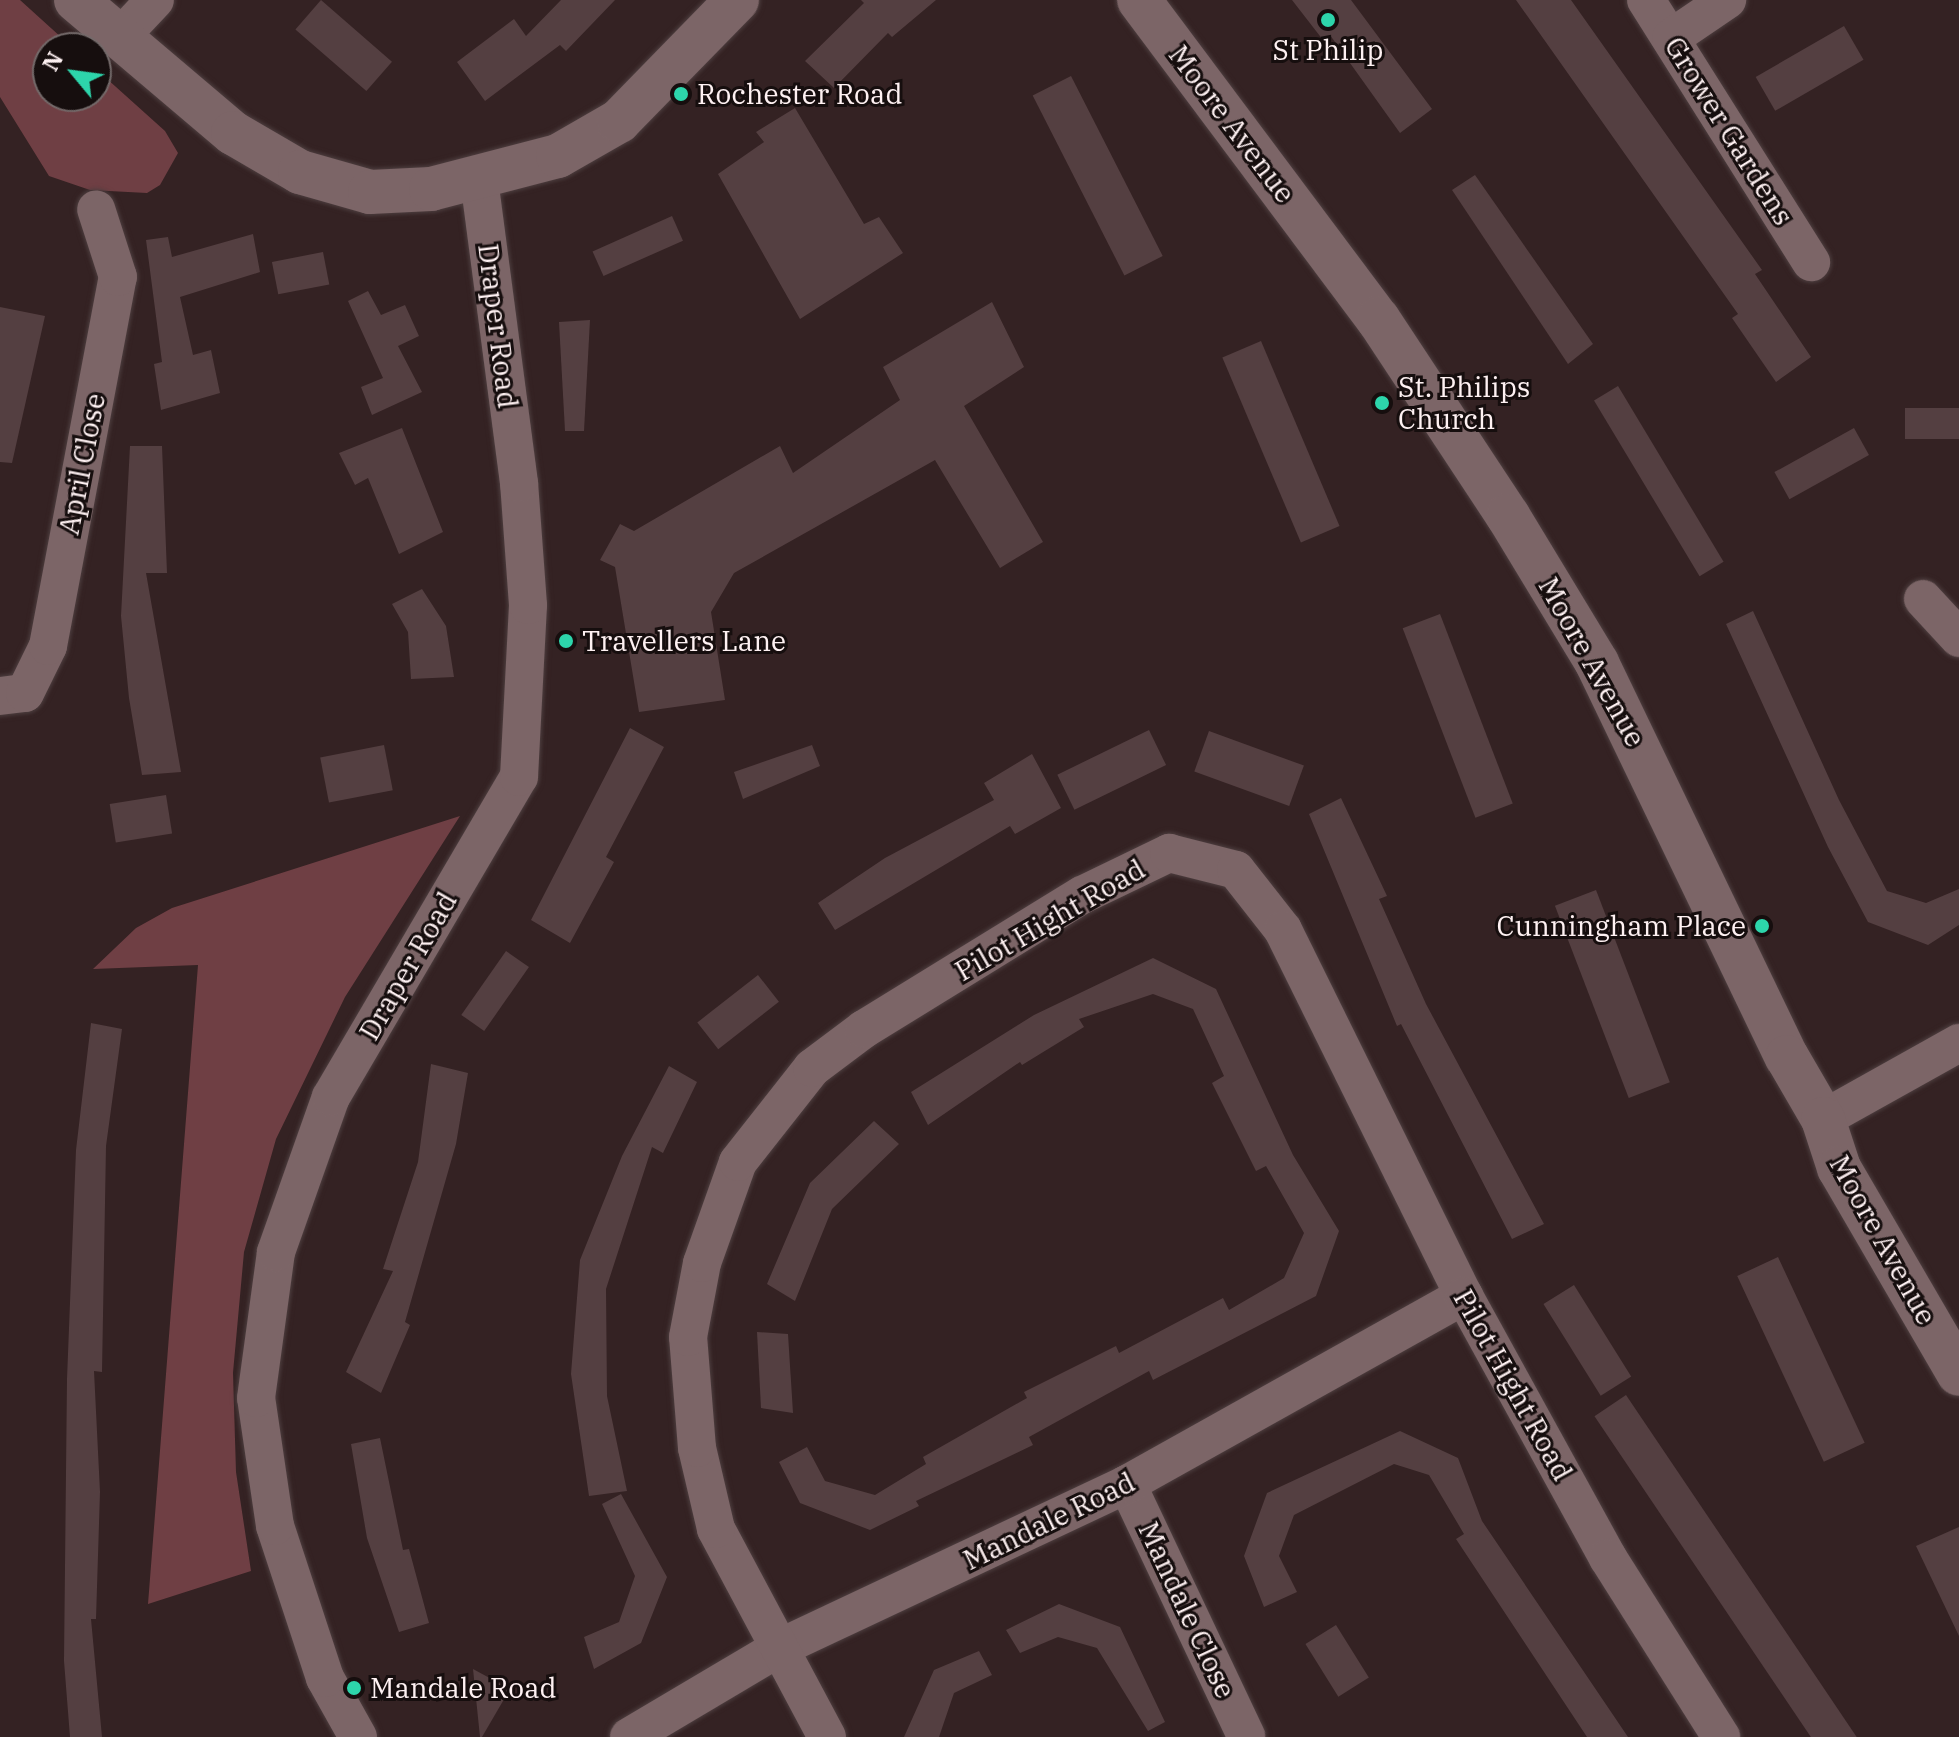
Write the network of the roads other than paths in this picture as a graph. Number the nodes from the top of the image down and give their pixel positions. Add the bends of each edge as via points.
1 (76, 0) edge
2 (155, 0) edge
3 (737, 0) edge
4 (1139, 0) edge
5 (1646, 0) edge
6 (1727, 0) edge
7 (122, 35) junction
8 (1671, 38) junction
9 (479, 179) junction
10 (96, 209) dead end
11 (1811, 262) dead end
12 (1923, 599) dead end
13 (1959, 638) edge
14 (0, 696) edge
15 (1959, 1043) edge
16 (1823, 1119) junction
17 (1464, 1296) junction
18 (1959, 1374) edge
19 (1127, 1484) junction
20 (779, 1648) junction
21 (1246, 1736) edge
22 (358, 1737) edge
23 (629, 1737) edge
24 (827, 1737) edge
25 (1721, 1737) edge

1 - 7 street
2 - 7 street
3 - 9 street via 619,121 558,156
4 - 16 street, Moore Avenue via 1378,319 1508,516 1597,663 1787,1057
5 - 8 street, Grower Gardens
6 - 8 street
7 - 9 street via 233,133 300,172 370,192 431,189
8 - 11 street, Grower Gardens
9 - 22 street, Draper Road via 519,483 528,605 519,777 331,1097 276,1252 256,1398 275,1526 325,1678
10 - 14 street, April Close via 118,277 48,646 25,693
12 - 13 street
15 - 16 street
16 - 18 street, Moore Avenue via 1839,1168
17 - 19 street, Mandale Road
17 - 20 street, Pilot Hight Road via 1283,930 1236,870 1169,853 1082,895 864,1029 812,1068 738,1162 702,1263 688,1337 697,1448 716,1529
17 - 25 street, Pilot Hight Road via 1608,1558
19 - 20 street, Mandale Road
19 - 21 street, Mandale Close
20 - 23 street, Mandale Road
20 - 24 street, Pilot Hight Road

